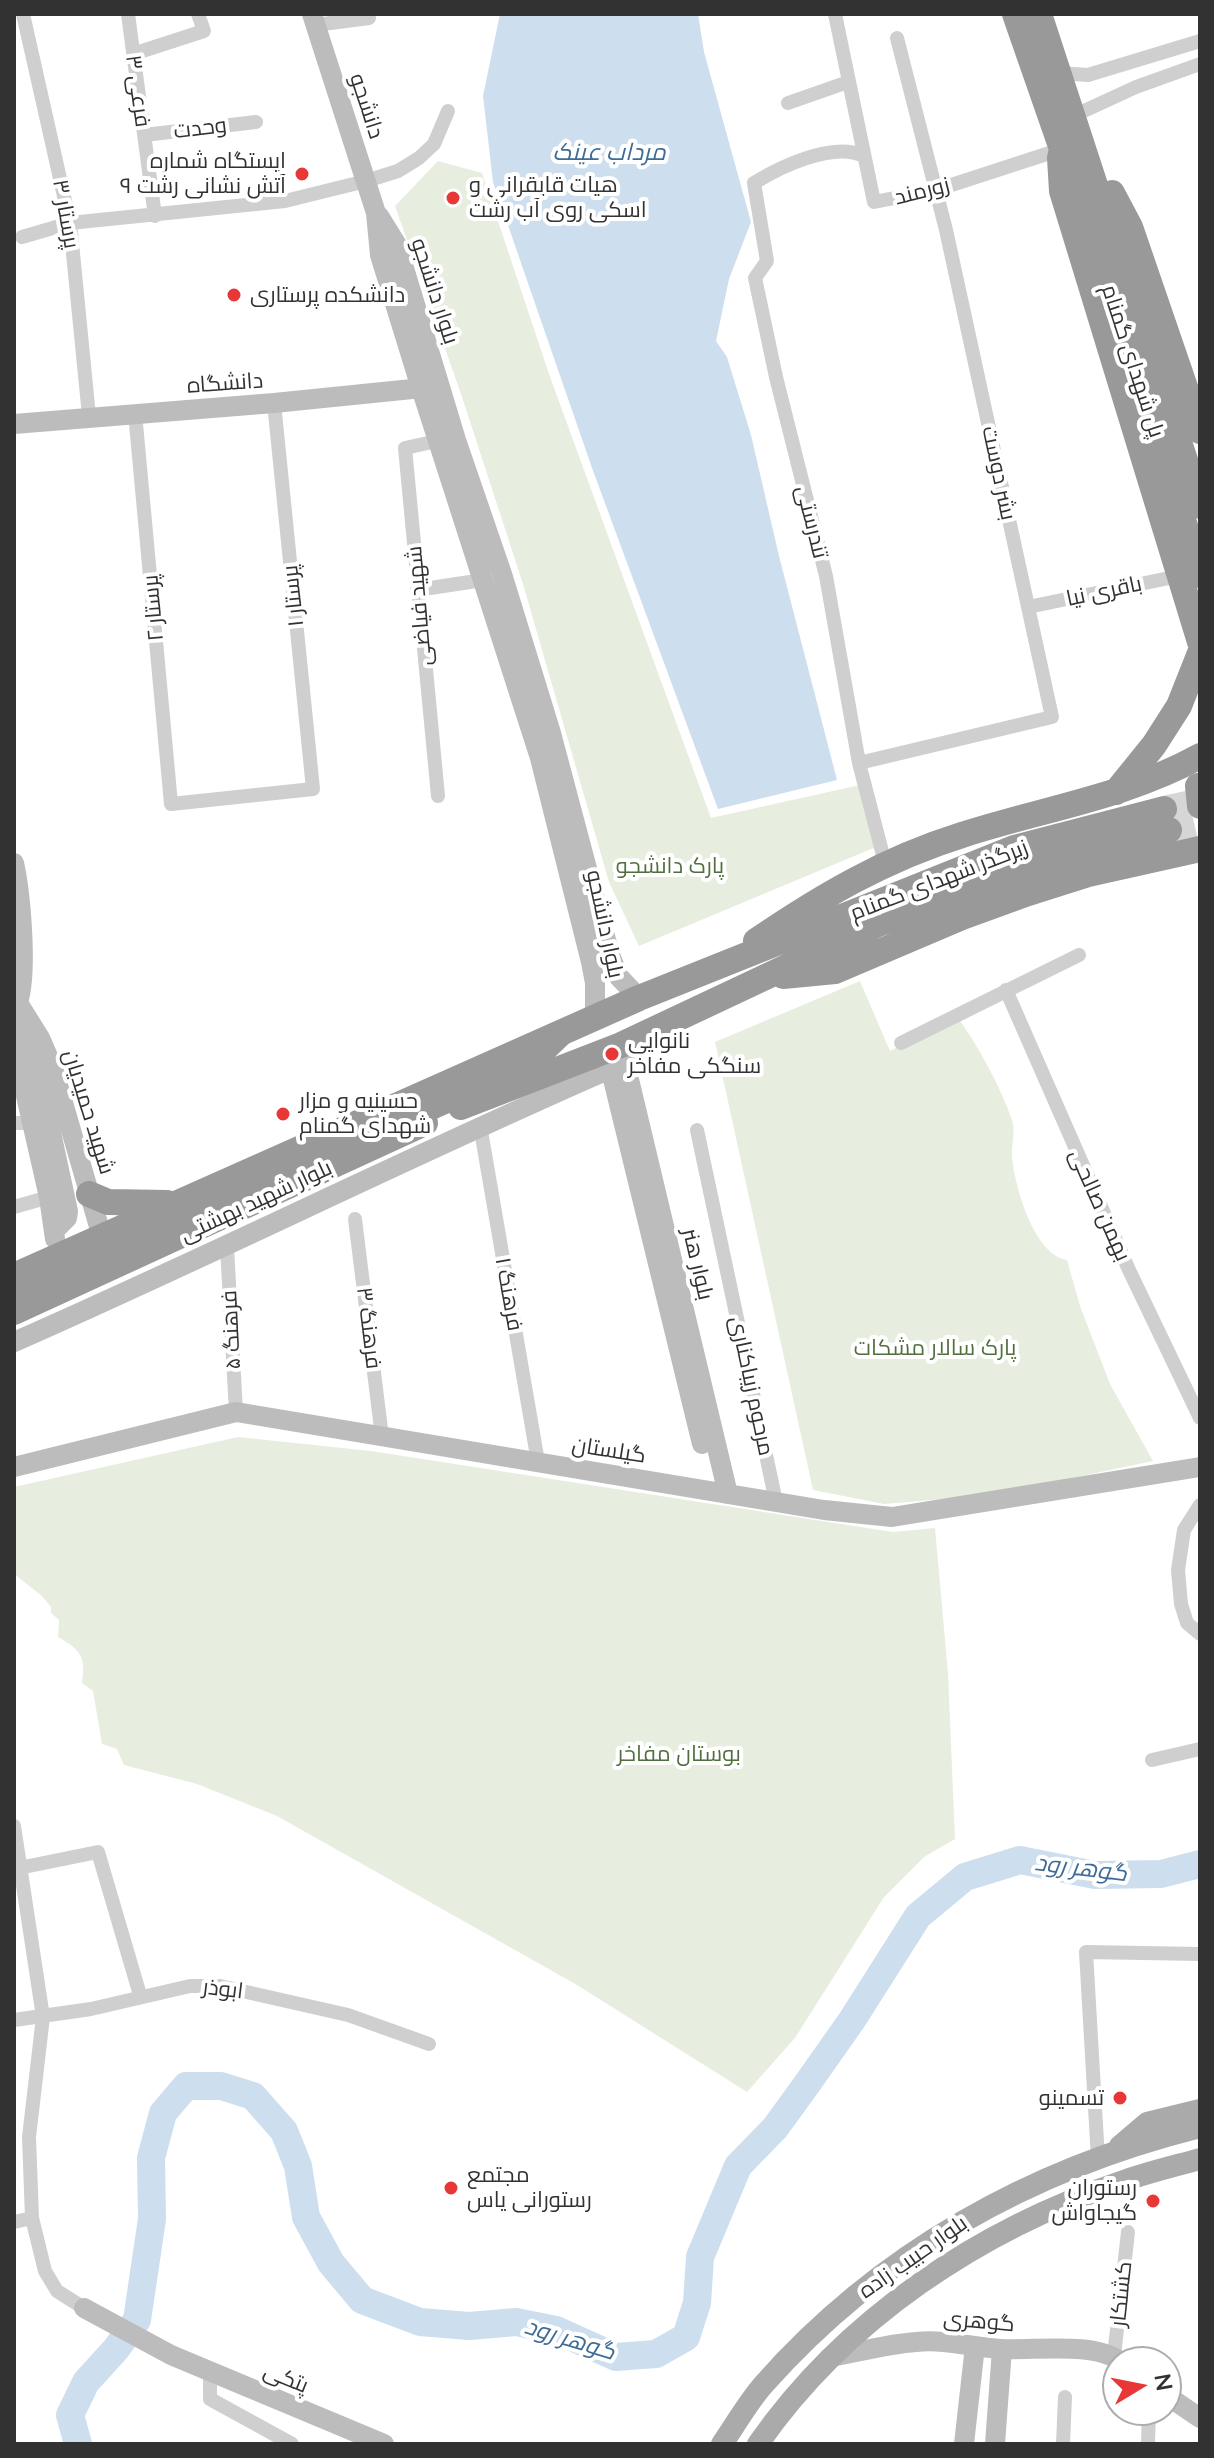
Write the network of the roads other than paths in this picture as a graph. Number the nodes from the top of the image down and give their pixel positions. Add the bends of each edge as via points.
1 (23, 14) edge
2 (128, 14) edge
3 (198, 14) edge
4 (835, 14) edge
5 (1015, 14) edge
6 (1039, 14) edge
7 (369, 18) dead end
8 (314, 19) edge
9 (897, 38) dead end
10 (1200, 41) edge
11 (133, 54) junction
12 (1200, 64) edge
13 (1059, 73) junction
14 (848, 82) junction
15 (788, 103) dead end
16 (448, 111) dead end
17 (1075, 121) junction
18 (256, 122) dead end
19 (144, 135) junction
20 (1062, 149) junction
21 (864, 156) junction
22 (366, 181) junction
23 (936, 190) junction
24 (376, 213) joint
25 (155, 216) junction
26 (70, 223) junction
27 (22, 237) dead end
28 (430, 387) junction
29 (274, 403) junction
30 (135, 413) junction
31 (89, 416) junction
32 (14, 424) edge
33 (1200, 431) edge
34 (437, 441) junction
35 (1200, 506) edge
36 (1163, 522) junction
37 (1200, 538) edge
38 (1190, 576) edge
39 (492, 577) junction
40 (417, 590) junction
41 (1028, 607) junction
42 (1200, 642) edge
43 (1200, 653) edge
44 (1200, 756) edge
45 (859, 763) junction
46 (1115, 793) junction
47 (438, 796) dead end
48 (171, 804) joint
49 (1200, 849) edge
50 (14, 863) edge
51 (885, 863) junction
52 (1079, 955) dead end
53 (600, 958) junction
54 (720, 967) junction
55 (763, 978) junction
56 (1006, 990) junction
57 (639, 998) junction
58 (16, 1009) edge
59 (595, 1018) junction
60 (560, 1034) junction
61 (901, 1043) dead end
62 (616, 1057) junction
63 (14, 1060) edge
64 (22, 1123) edge
65 (480, 1125) junction
66 (697, 1130) dead end
67 (89, 1194) junction
68 (49, 1197) junction
69 (179, 1203) junction
70 (14, 1207) edge
71 (355, 1219) dead end
72 (54, 1231) junction
73 (102, 1237) junction
74 (227, 1247) junction
75 (49, 1261) junction
76 (113, 1266) junction
77 (14, 1276) edge
78 (14, 1293) edge
79 (14, 1312) edge
80 (14, 1342) edge
81 (236, 1412) junction
82 (1200, 1418) edge
83 (382, 1437) junction
84 (538, 1462) junction
85 (14, 1467) edge
86 (1200, 1467) edge
87 (720, 1492) junction
88 (776, 1502) junction
89 (1199, 1507) edge
90 (1200, 1634) edge
91 (1200, 1749) edge
92 (1152, 1760) dead end
93 (14, 1826) edge
94 (17, 1868) edge
95 (1200, 1954) edge
96 (140, 1995) junction
97 (43, 2017) junction
98 (14, 2020) edge
99 (429, 2044) dead end
100 (1200, 2110) edge
101 (1200, 2127) edge
102 (1105, 2156) junction
103 (1200, 2159) edge
104 (1200, 2171) edge
105 (1122, 2181) junction
106 (32, 2218) junction
107 (14, 2222) edge
108 (1128, 2232) dead end
109 (84, 2308) joint
110 (975, 2346) junction
111 (1119, 2346) edge
112 (1002, 2349) junction
113 (1102, 2355) edge
114 (831, 2357) junction
115 (210, 2372) junction
116 (972, 2374) junction
117 (1000, 2377) junction
118 (1065, 2397) dead end
119 (1182, 2406) edge
120 (1200, 2418) edge
121 (292, 2444) edge
122 (384, 2444) edge
123 (722, 2444) edge
124 (758, 2444) edge
125 (964, 2444) edge
126 (995, 2444) edge
127 (1063, 2444) edge

1 - 26 street, پرستار ۳
2 - 11 street, فرعی ۳
3 - 11 street via 204,31
4 - 14 street, زورمند
5 - 20 highway, پل شهدای گمنام
6 - 13 highway
7 - 8 street
8 - 22 street, دانشجو
9 - 23 street, بشر دوست
10 - 13 street via 1088,75
11 - 19 street, فرعی ۳
12 - 17 street via 1136,87
13 - 17 highway
14 - 15 street
14 - 21 street, زورمند
16 - 22 street via 434,144 419,158
17 - 33 highway via 1130,227
17 - 35 highway, پل شهدای گمنام
18 - 19 street, وحدت
19 - 25 street, فرعی ۳
20 - 23 street, زورمند
20 - 36 highway via 1062,191
20 - 38 highway, پل شهدای گمنام, bridge via 1153,424
21 - 23 street, زورمند via 874,202
21 - 45 street, تندرستی via 846,151 803,159 754,183 767,261 755,278 826,576
22 - 24 street, دانشجو
22 - 25 street via 285,201
23 - 41 street, بشر دوست
24 - 28 street, بلوار دانشجو via 380,255
25 - 26 street
26 - 27 street
26 - 31 street, پرستار ۳
28 - 29 street, دانشگاه
28 - 34 street, بلوار دانشجو
28 - 39 street, بلوار دانشجو
29 - 30 street, دانشگاه
29 - 48 street, پرستار ۱ via 313,789
30 - 31 street, دانشگاه
30 - 48 street, پرستار ۲
31 - 32 street, دانشگاه
34 - 39 street, بلوار دانشجو
34 - 40 street, شهید فیاضی via 405,448
36 - 37 highway via 1175,534
36 - 38 highway
38 - 41 street, باقری نیا
38 - 42 highway
39 - 40 street
39 - 53 street, بلوار دانشجو via 543,736
40 - 47 street, شهید فیاضی
41 - 45 street, بشر دوست via 1052,717
43 - 46 highway via 1179,706
44 - 46 highway
45 - 51 street, تندرستی
46 - 51 highway via 1002,823
49 - 55 highway via 1028,893 835,971
50 - 58 street via 23,962
51 - 54 highway via 815,901
52 - 56 street
53 - 57 street, بلوار دانشجو
53 - 59 street, بلوار دانشجو
54 - 55 highway, زیرگذر شهدای گمنام via 1014,848 1167,820 970,888
54 - 57 highway, بلوار شهید بهشتی
55 - 62 highway, بلوار شهید بهشتی
56 - 61 street
56 - 82 street, بهمن صالحی
57 - 59 highway, بلوار شهید بهشتی
58 - 67 street, شهید حمیدیان via 40,1038 53,1068
58 - 72 street via 37,1068 68,1211
59 - 60 highway, بلوار شهید بهشتی
60 - 69 highway, بلوار شهید بهشتی
60 - 78 highway, bridge via 530,1063
62 - 65 street
62 - 76 highway, بلوار شهید بهشتی via 477,1100
62 - 87 street, بلوار هنر
63 - 64 street via 21,1074
64 - 68 street
65 - 74 street
65 - 84 street, فرهنگ ۱
66 - 88 street, مرحوم زیباکناری
67 - 69 highway via 108,1202
67 - 73 street, شهید حمیدیان
68 - 70 street
68 - 72 street
69 - 73 highway, بلوار شهید بهشتی
71 - 83 street, فرهنگ ۳
72 - 75 street
73 - 75 highway, بلوار شهید بهشتی
73 - 76 highway
74 - 80 street
74 - 81 street, فرهنگ ۵
75 - 77 highway, بلوار شهید بهشتی
76 - 79 highway, بلوار شهید بهشتی
81 - 83 street, گیلستان
81 - 85 street, گیلستان
83 - 84 street, گیلستان
84 - 87 street, گیلستان
86 - 88 street, گیلستان via 892,1517
87 - 88 street, گیلستان
89 - 90 street via 1184,1530 1178,1570 1187,1623
91 - 92 street
93 - 94 street
94 - 96 street via 98,1852
94 - 97 street
95 - 102 street via 1086,1952
96 - 97 street, ابوذر
96 - 99 street, ابوذر via 220,1986 348,2015
97 - 98 street, ابوذر
97 - 106 street via 29,2137
100 - 102 main road via 1147,2123
101 - 102 main road, بلوار حبیب زاده
102 - 123 main road, بلوار حبیب زاده via 958,2222 888,2269 810,2335 762,2386
103 - 105 main road, بلوار حبیب زاده
104 - 105 main road
105 - 114 main road, بلوار حبیب زاده via 973,2248 905,2293
106 - 107 street
106 - 109 street via 45,2271 57,2291
108 - 111 street, کشتکار
109 - 115 street, پتکی
110 - 112 street, گوهری
110 - 114 street, گوهری via 914,2342
110 - 116 street
112 - 113 street, گوهری
112 - 117 street
114 - 124 main road, بلوار حبیب زاده
115 - 121 street via 210,2399
115 - 122 street, پتکی
116 - 117 street via 984,2368
116 - 125 street
117 - 126 street
118 - 127 street
119 - 120 street

